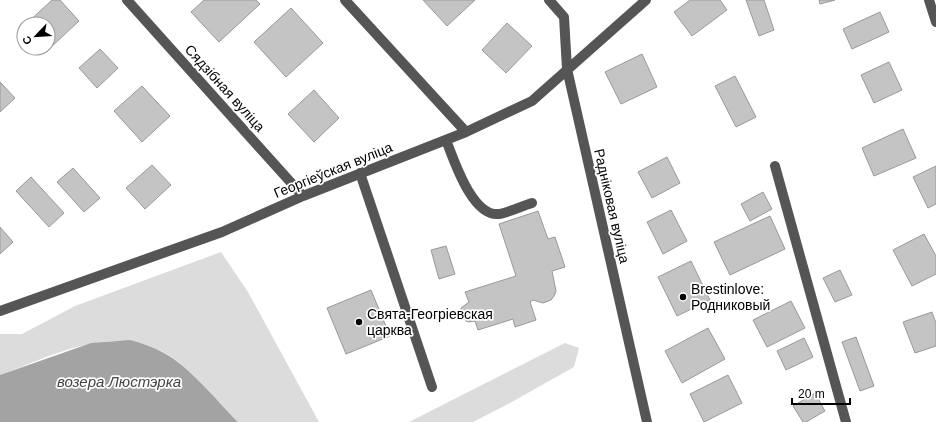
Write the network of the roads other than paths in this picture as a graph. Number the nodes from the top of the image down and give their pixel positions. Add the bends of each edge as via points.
1 (126, 0) edge
2 (345, 0) edge
3 (549, 0) edge
4 (646, 0) edge
5 (929, 0) edge
6 (936, 22) edge
7 (567, 70) junction
8 (466, 132) junction
9 (446, 140) junction
10 (775, 166) dead end
11 (360, 173) junction
12 (303, 196) junction
13 (532, 203) dead end
14 (0, 311) edge
15 (432, 387) dead end
16 (647, 422) edge
17 (846, 422) edge

1 - 12 street, Сядзібная вуліца
2 - 8 street
3 - 7 street, Радніковая вуліца via 564,17
4 - 7 street, Георгіеўская вуліца
5 - 6 street
7 - 8 street, Георгіеўская вуліца via 532,101
7 - 16 street, Радніковая вуліца
8 - 9 street, Георгіеўская вуліца
9 - 11 street, Георгіеўская вуліца
9 - 13 street via 470,196 487,212 499,214
10 - 17 street
11 - 12 street, Георгіеўская вуліца
11 - 15 street
12 - 14 street, Георгіеўская вуліца via 222,232

